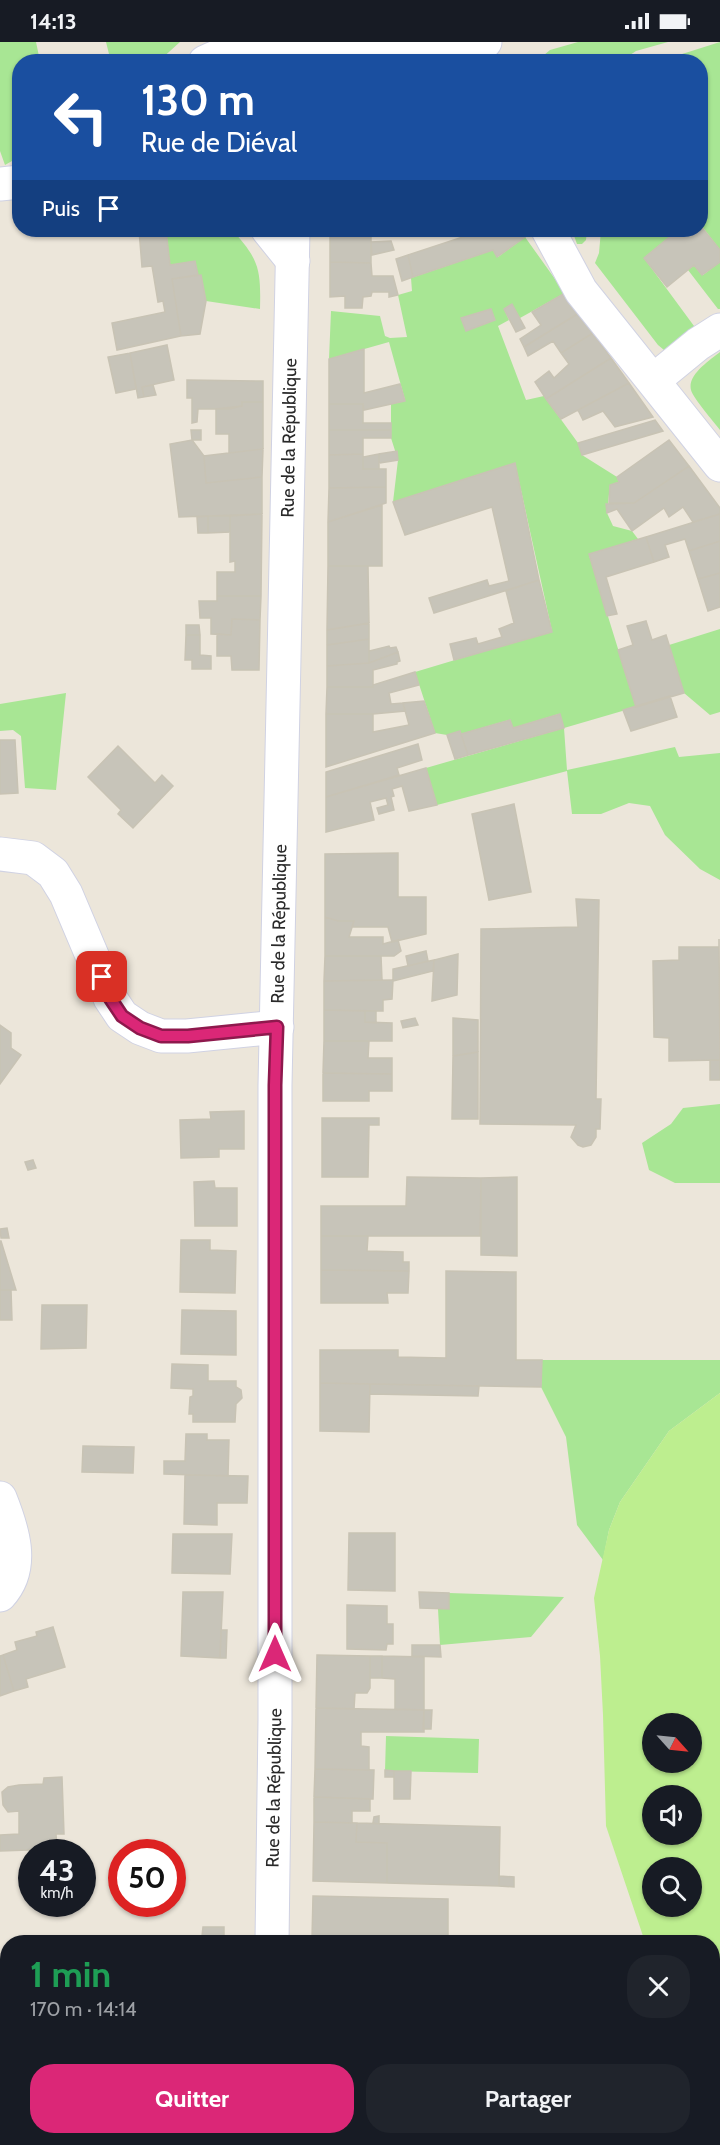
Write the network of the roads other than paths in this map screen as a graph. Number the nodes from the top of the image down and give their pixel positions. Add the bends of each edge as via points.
1 (485, 42) edge
2 (298, 49) edge
3 (224, 54) edge
4 (280, 237) edge
5 (552, 237) edge
6 (293, 245) edge
7 (720, 330) edge
8 (654, 380) junction
9 (720, 465) edge
10 (0, 854) edge
11 (277, 1027) junction
12 (0, 1498) edge
13 (0, 1595) edge
14 (272, 1935) edge

1 - 2 main road
2 - 3 main road via 267,45
4 - 6 main road
5 - 8 main road via 581,291
6 - 11 main road, Rue de la République
7 - 8 main road
8 - 9 main road
10 - 11 main road via 33,858 54,873 110,998 122,1016 140,1028 161,1036 188,1036
11 - 14 main road, Rue de la République
12 - 13 main road via 16,1555 7,1587

